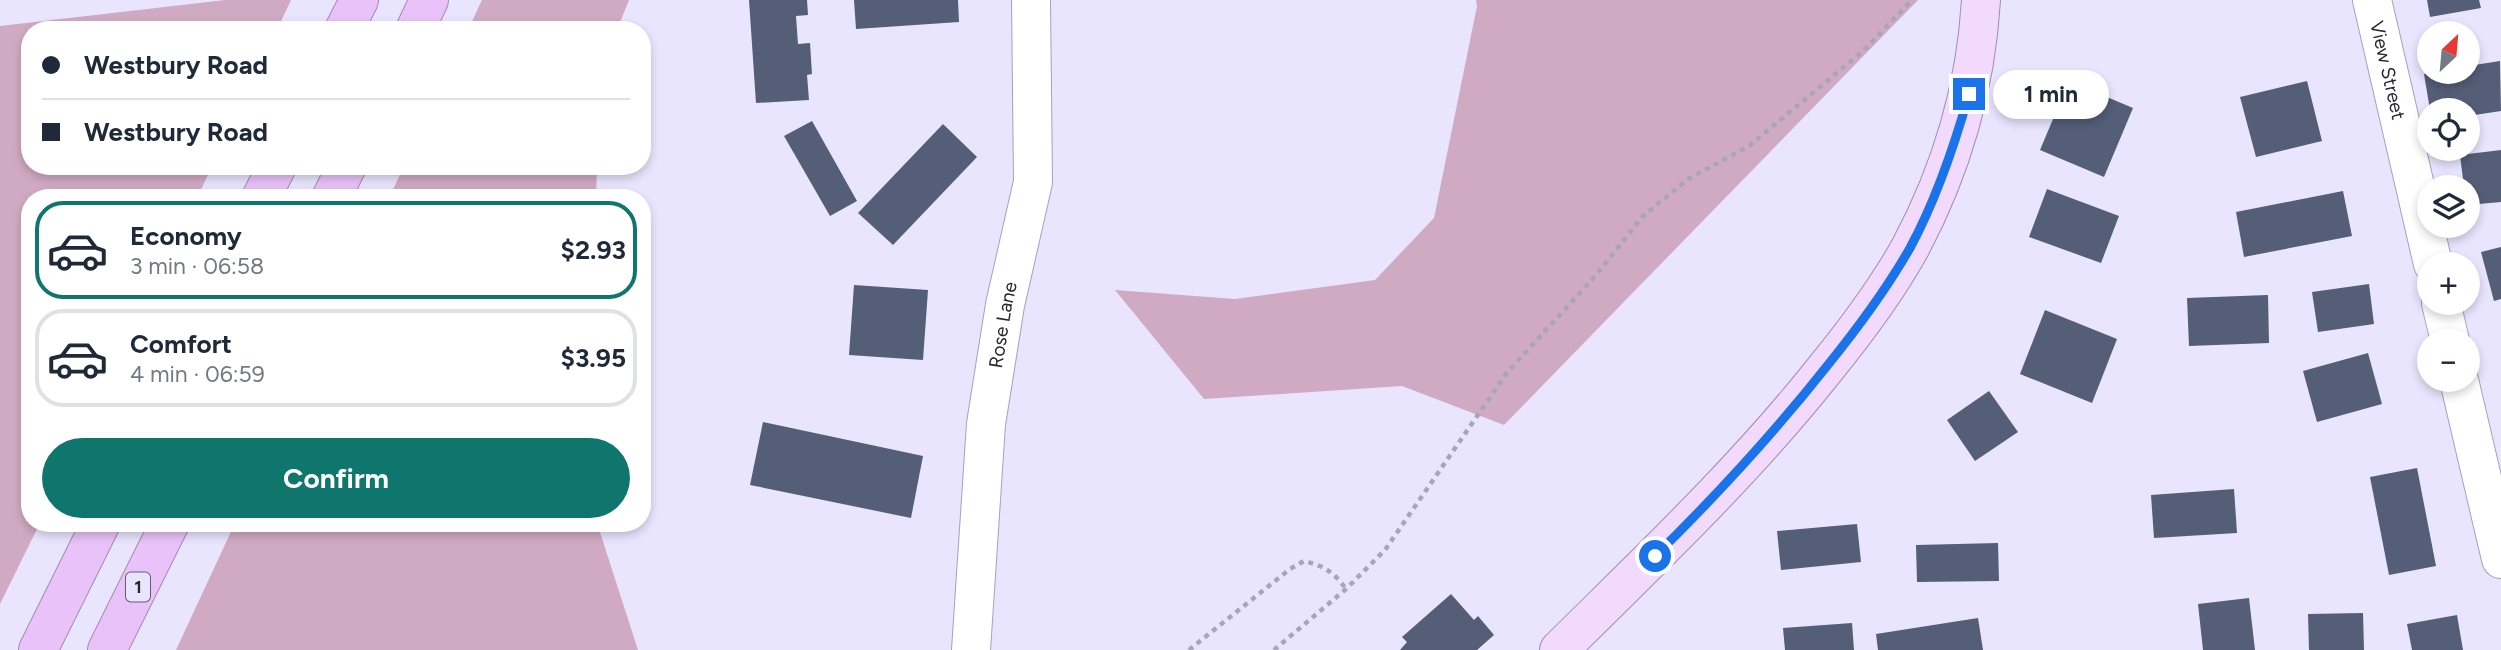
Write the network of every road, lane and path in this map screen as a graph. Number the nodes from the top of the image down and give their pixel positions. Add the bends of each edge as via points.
1 (359, 0) edge
2 (429, 0) edge
3 (1031, 0) edge
4 (1912, 0) edge
5 (1981, 0) edge
6 (2372, 0) edge
7 (348, 21) edge
8 (419, 21) edge
9 (2430, 252) edge
10 (2462, 392) edge
11 (97, 532) edge
12 (166, 532) edge
13 (2501, 559) edge
14 (1346, 589) junction
15 (38, 650) edge
16 (107, 650) edge
17 (971, 650) edge
18 (1189, 650) edge
19 (1274, 650) edge
20 (1559, 650) edge

1 - 7 highway
2 - 8 highway
3 - 17 street, Rose Lane via 1034,182 1005,304 986,424
4 - 14 path via 1863,51 1749,146 1688,179 1643,216 1598,274 1506,374 1385,550
5 - 20 main road via 1969,94 1955,142 1934,199 1884,290 1789,415
6 - 9 street, View Street
10 - 13 street
11 - 15 highway
12 - 16 highway, 1
14 - 18 path via 1336,575 1304,561
14 - 19 path

